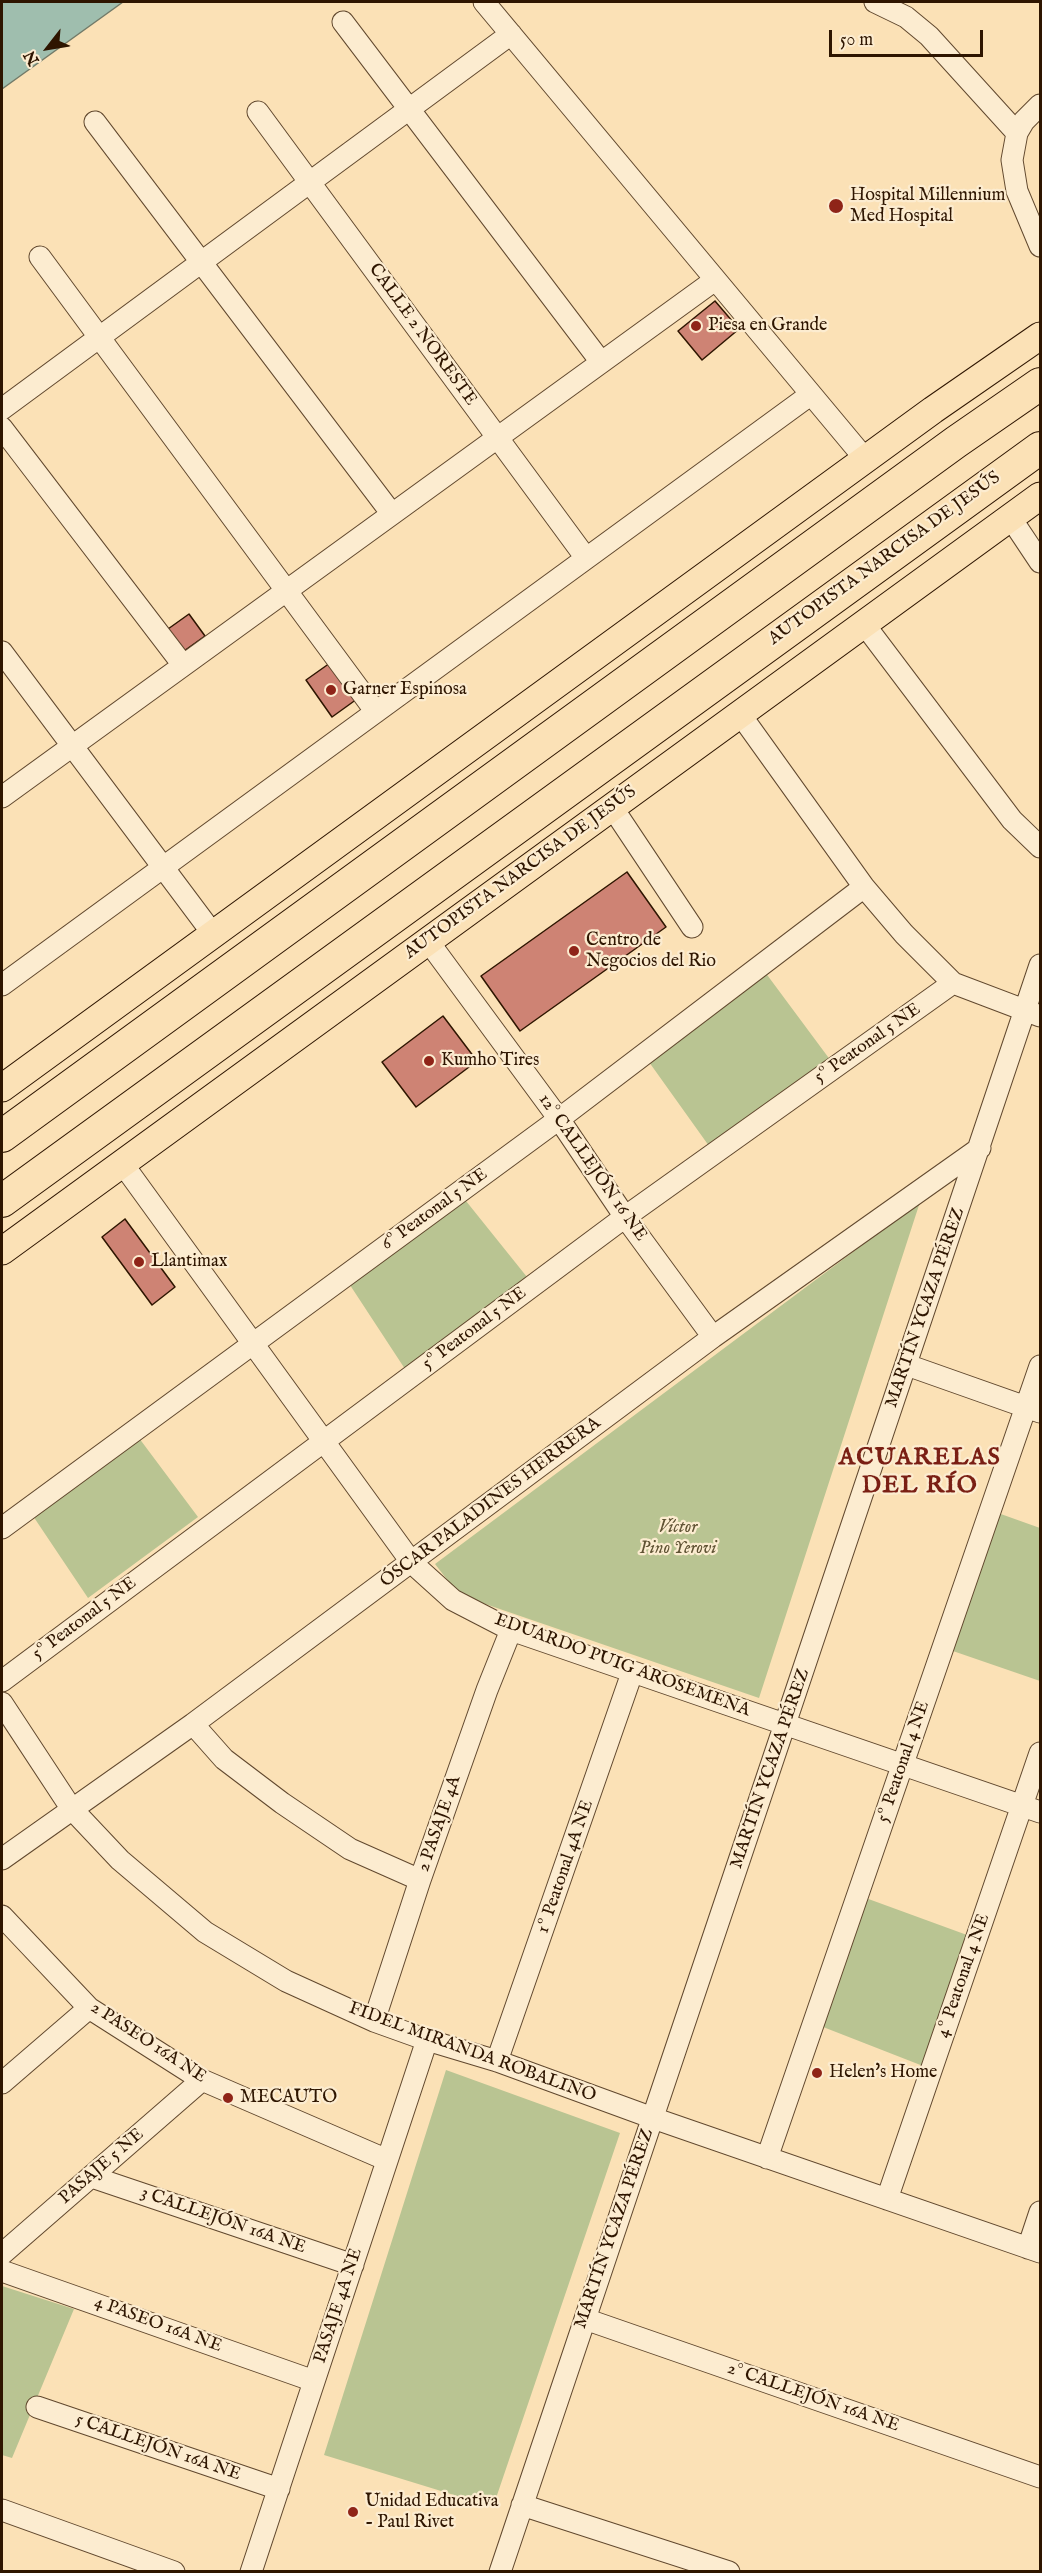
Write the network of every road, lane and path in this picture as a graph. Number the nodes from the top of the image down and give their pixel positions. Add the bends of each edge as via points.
1 (484, 2) edge
2 (875, 2) edge
3 (343, 22) dead end
4 (511, 34) junction
5 (1041, 105) edge
6 (409, 109) junction
7 (258, 112) dead end
8 (95, 122) dead end
9 (1017, 133) junction
10 (309, 182) junction
11 (1036, 225) edge
12 (1041, 246) edge
13 (40, 257) dead end
14 (202, 261) junction
15 (715, 280) junction
16 (100, 338) junction
17 (1036, 338) edge
18 (601, 362) junction
19 (1041, 384) edge
20 (810, 395) junction
21 (2, 409) edge
22 (2, 428) edge
23 (498, 437) junction
24 (1041, 448) edge
25 (866, 460) junction
26 (1041, 496) edge
27 (392, 514) junction
28 (1010, 517) junction
29 (586, 558) junction
30 (1041, 562) edge
31 (286, 591) junction
32 (864, 624) junction
33 (2, 652) edge
34 (183, 665) junction
35 (376, 712) junction
36 (740, 714) junction
37 (72, 746) junction
38 (2, 797) edge
39 (612, 807) junction
40 (1041, 847) edge
41 (163, 867) junction
42 (864, 887) junction
43 (692, 927) dead end
44 (213, 934) junction
45 (428, 940) junction
46 (1041, 965) edge
47 (953, 983) junction
48 (2, 985) edge
49 (1033, 1014) edge
50 (2, 1088) edge
51 (560, 1119) junction
52 (2, 1136) edge
53 (980, 1148) junction
54 (122, 1163) junction
55 (2, 1202) edge
56 (625, 1217) junction
57 (2, 1251) edge
58 (713, 1337) junction
59 (254, 1343) junction
60 (907, 1365) junction
61 (1041, 1366) edge
62 (1034, 1410) edge
63 (323, 1442) junction
64 (2, 1528) edge
65 (412, 1563) junction
66 (511, 1630) junction
67 (632, 1672) junction
68 (2, 1681) edge
69 (2, 1703) edge
70 (193, 1724) junction
71 (785, 1725) junction
72 (1041, 1753) edge
73 (904, 1764) junction
74 (71, 1808) junction
75 (1031, 1809) edge
76 (2, 1859) edge
77 (420, 1880) junction
78 (2, 1916) edge
79 (89, 2008) junction
80 (374, 2021) junction
81 (427, 2040) junction
82 (497, 2061) junction
83 (202, 2080) junction
84 (2, 2083) edge
85 (653, 2118) junction
86 (767, 2158) junction
87 (387, 2160) junction
88 (92, 2176) junction
89 (887, 2199) junction
90 (1041, 2212) edge
91 (1034, 2250) edge
92 (2, 2254) edge
93 (353, 2265) junction
94 (2, 2271) edge
95 (585, 2319) junction
96 (314, 2381) junction
97 (37, 2407) dead end
98 (1041, 2477) edge
99 (279, 2489) junction
100 (522, 2505) junction
101 (2, 2510) edge
102 (174, 2571) edge
103 (252, 2571) edge
104 (500, 2571) edge
105 (729, 2571) edge

1 - 4 street
2 - 9 street via 906,17 929,36
3 - 6 street
4 - 6 street
4 - 15 street
5 - 9 street
6 - 10 street
6 - 18 street
7 - 10 street, CALLE 2 NORESTE
8 - 14 street
9 - 11 street via 1012,176
10 - 14 street
10 - 23 street, CALLE 2 NORESTE
11 - 12 street
13 - 16 street
14 - 16 street
14 - 27 street
15 - 18 street
15 - 20 street
16 - 21 street
16 - 31 street
17 - 25 main road
18 - 23 street
19 - 52 highway
20 - 25 street
20 - 29 street
22 - 34 street
23 - 27 street
23 - 29 street, CALLE 2 NORESTE
24 - 55 highway, AUTOPISTA NARCISA DE JESÚS
25 - 44 main road
26 - 28 main road, AUTOPISTA NARCISA DE JESÚS
27 - 31 street
28 - 30 street
28 - 32 main road, AUTOPISTA NARCISA DE JESÚS
29 - 35 street
31 - 34 street
31 - 35 street
32 - 36 main road, AUTOPISTA NARCISA DE JESÚS
32 - 40 street via 1012,820
33 - 37 street
34 - 37 street
35 - 41 street
36 - 39 main road, AUTOPISTA NARCISA DE JESÚS
36 - 42 street
37 - 38 street
37 - 41 street
39 - 43 street
39 - 45 main road, AUTOPISTA NARCISA DE JESÚS
41 - 44 street
41 - 48 street
42 - 47 street
42 - 51 street, 6º Peatonal 5 NE
44 - 50 main road
45 - 51 street, 12° CALLEJÓN 16 NE
45 - 54 main road, AUTOPISTA NARCISA DE JESÚS
46 - 49 street, MARTÍN YCAZA PÉREZ
47 - 49 street
47 - 56 street, 5º Peatonal 5 NE
49 - 53 street, MARTÍN YCAZA PÉREZ
51 - 56 street, 12° CALLEJÓN 16 NE
51 - 59 street, 6º Peatonal 5 NE
53 - 58 street, ÓSCAR PALADINES HERRERA
53 - 60 street, MARTÍN YCAZA PÉREZ
54 - 57 main road, AUTOPISTA NARCISA DE JESÚS
54 - 59 street, EDUARDO PUIG AROSEMENA
56 - 58 street, 12° CALLEJÓN 16 NE
56 - 63 street, 5º Peatonal 5 NE
58 - 65 street, ÓSCAR PALADINES HERRERA
59 - 63 street, EDUARDO PUIG AROSEMENA
59 - 64 street, 6º Peatonal 5 NE
60 - 62 street
60 - 71 street, MARTÍN YCAZA PÉREZ
61 - 62 street, 5º Peatonal 4 NE
62 - 73 street, 5º Peatonal 4 NE
63 - 65 street, EDUARDO PUIG AROSEMENA
63 - 68 street, 5º Peatonal 5 NE
65 - 66 street, EDUARDO PUIG AROSEMENA via 453,1600
65 - 70 street, ÓSCAR PALADINES HERRERA
66 - 67 street, EDUARDO PUIG AROSEMENA
66 - 77 street, 2 PASAJE 4A
67 - 71 street, EDUARDO PUIG AROSEMENA
67 - 82 street, 1º Peatonal 4A NE
69 - 74 street, FIDEL MIRANDA ROBALINO
70 - 74 street, ÓSCAR PALADINES HERRERA
70 - 77 street via 224,1759 282,1803 350,1849
71 - 73 street, EDUARDO PUIG AROSEMENA
71 - 85 street, MARTÍN YCAZA PÉREZ
72 - 75 street, 4º Peatonal 4 NE
73 - 75 street, EDUARDO PUIG AROSEMENA
73 - 86 street, 5º Peatonal 4 NE
74 - 76 street, ÓSCAR PALADINES HERRERA
74 - 80 street, FIDEL MIRANDA ROBALINO via 120,1860 205,1932 286,1981
75 - 89 street, 4º Peatonal 4 NE
77 - 80 street, 2 PASAJE 4A
78 - 79 street, 2 PASEO 16A NE
79 - 83 street, 2 PASEO 16A NE
79 - 84 street
80 - 81 street, FIDEL MIRANDA ROBALINO
81 - 82 street, FIDEL MIRANDA ROBALINO
81 - 87 street, PASAJE 4A NE
82 - 85 street, FIDEL MIRANDA ROBALINO
83 - 87 street, 2 PASEO 16A NE
83 - 88 street, PASAJE 5 NE
85 - 86 street, FIDEL MIRANDA ROBALINO
85 - 95 street, MARTÍN YCAZA PÉREZ
86 - 89 street, FIDEL MIRANDA ROBALINO
87 - 93 street, PASAJE 4A NE
88 - 92 street, PASAJE 5 NE
88 - 93 street, 3 CALLEJÓN 16A NE
89 - 91 street, FIDEL MIRANDA ROBALINO
90 - 91 street
93 - 96 street, PASAJE 4A NE
94 - 96 street, 4 PASEO 16A NE
95 - 98 street, 2° CALLEJÓN 16A NE
95 - 100 street, MARTÍN YCAZA PÉREZ
96 - 99 street, PASAJE 4A NE
97 - 99 street, 5 CALLEJÓN 16A NE
99 - 103 street, PASAJE 4A NE
100 - 104 street, MARTÍN YCAZA PÉREZ
100 - 105 street
101 - 102 street

